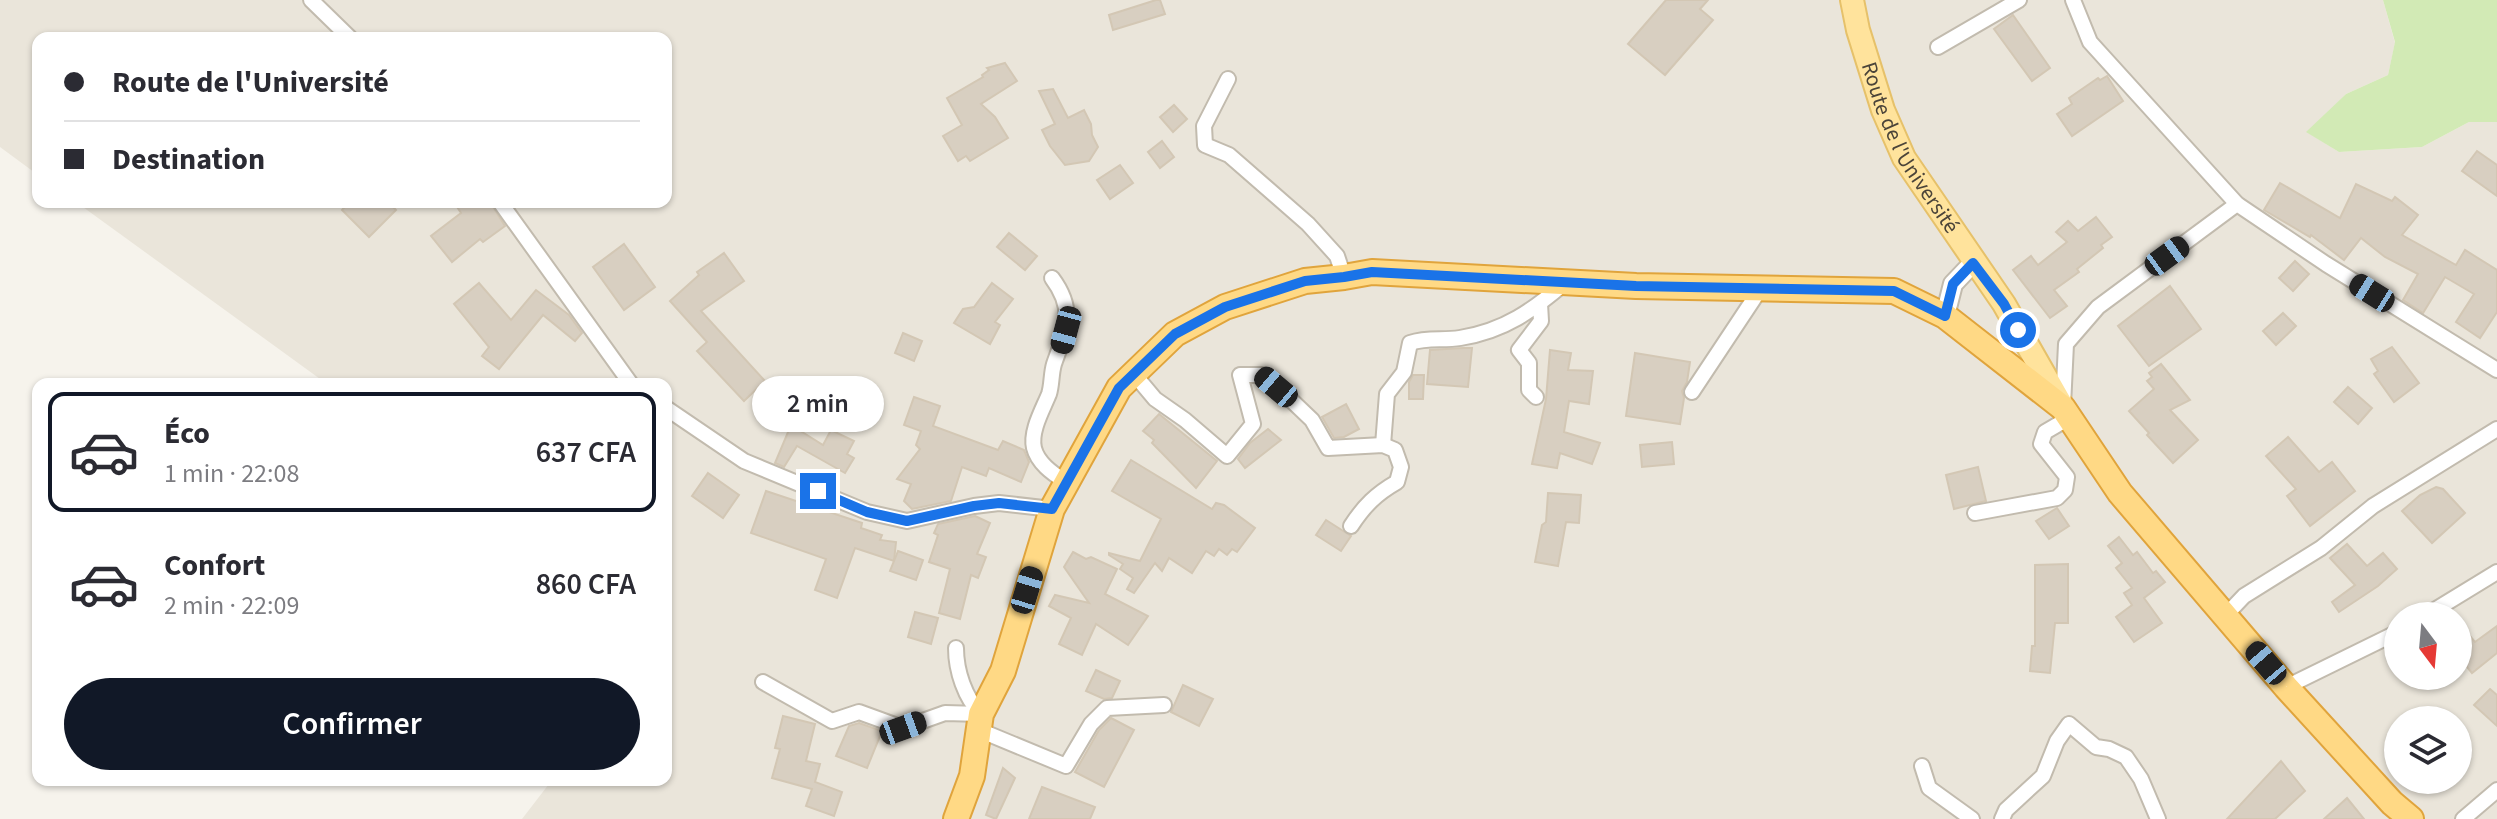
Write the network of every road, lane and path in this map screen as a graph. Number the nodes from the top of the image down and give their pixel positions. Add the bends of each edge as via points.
1 (311, 0) edge
2 (1852, 0) edge
3 (2019, 0) edge
4 (2073, 0) edge
5 (344, 32) edge
6 (1938, 47) dead end
7 (1228, 79) dead end
8 (2237, 204) junction
9 (504, 208) edge
10 (1973, 263) junction
11 (1344, 277) junction
12 (1052, 278) dead end
13 (1566, 282) junction
14 (1761, 288) junction
15 (1540, 304) junction
16 (1945, 316) junction
17 (2497, 370) edge
18 (1134, 374) junction
19 (627, 378) edge
20 (1692, 392) dead end
21 (1536, 397) dead end
22 (672, 412) edge
23 (2066, 413) junction
24 (2497, 429) edge
25 (1383, 445) junction
26 (1067, 483) junction
27 (1052, 509) junction
28 (1975, 513) dead end
29 (1351, 526) dead end
30 (2497, 572) edge
31 (2448, 602) edge
32 (2225, 616) junction
33 (2384, 639) edge
34 (956, 648) dead end
35 (763, 682) dead end
36 (2286, 687) junction
37 (1164, 705) dead end
38 (980, 722) junction
39 (1922, 766) dead end
40 (2497, 790) edge
41 (956, 819) edge
42 (1972, 819) edge
43 (2002, 819) edge
44 (2158, 819) edge
45 (2411, 819) edge
46 (2463, 819) edge

1 - 5 street
2 - 10 main road, Route de l'Université via 1883,110 1904,158
3 - 6 street
4 - 8 street via 2090,42
7 - 11 street via 1204,126 1205,145 1229,155 1308,224 1337,256
8 - 17 street
8 - 23 street via 2098,307 2066,344
9 - 19 street
10 - 16 street via 1953,284
10 - 23 main road, Route de l'Université via 2004,304
11 - 13 highway via 1372,272
11 - 18 highway via 1305,281 1225,307 1175,334
12 - 26 street via 1068,314 1033,446 1049,471
13 - 14 highway
13 - 15 street
14 - 16 highway via 1894,291
14 - 20 street
15 - 21 street via 1541,321 1519,350 1529,363 1529,390
15 - 25 street via 1495,330 1410,343 1404,372 1387,394
16 - 23 highway
18 - 25 street via 1155,399 1227,456 1253,424 1240,375 1262,375 1312,420 1328,448
18 - 26 highway via 1119,388
22 - 27 street via 744,461 867,512 907,521 999,503
23 - 28 street via 2045,432 2041,444 2067,477 2065,490 2057,498
23 - 32 highway via 2120,493
24 - 32 street via 2373,506 2321,548 2244,596
25 - 29 street via 1395,450 1401,467 1397,482 1364,506
26 - 27 highway
27 - 38 highway via 1003,671
30 - 31 street
32 - 36 highway
33 - 36 street
34 - 38 street via 966,692
35 - 38 street via 832,721 859,712 903,728 945,713
36 - 45 highway
37 - 38 street via 1107,708 1066,766
38 - 41 highway via 972,776
39 - 42 street via 1929,788
40 - 46 street
43 - 44 street via 2043,776 2069,724 2096,747 2126,757

